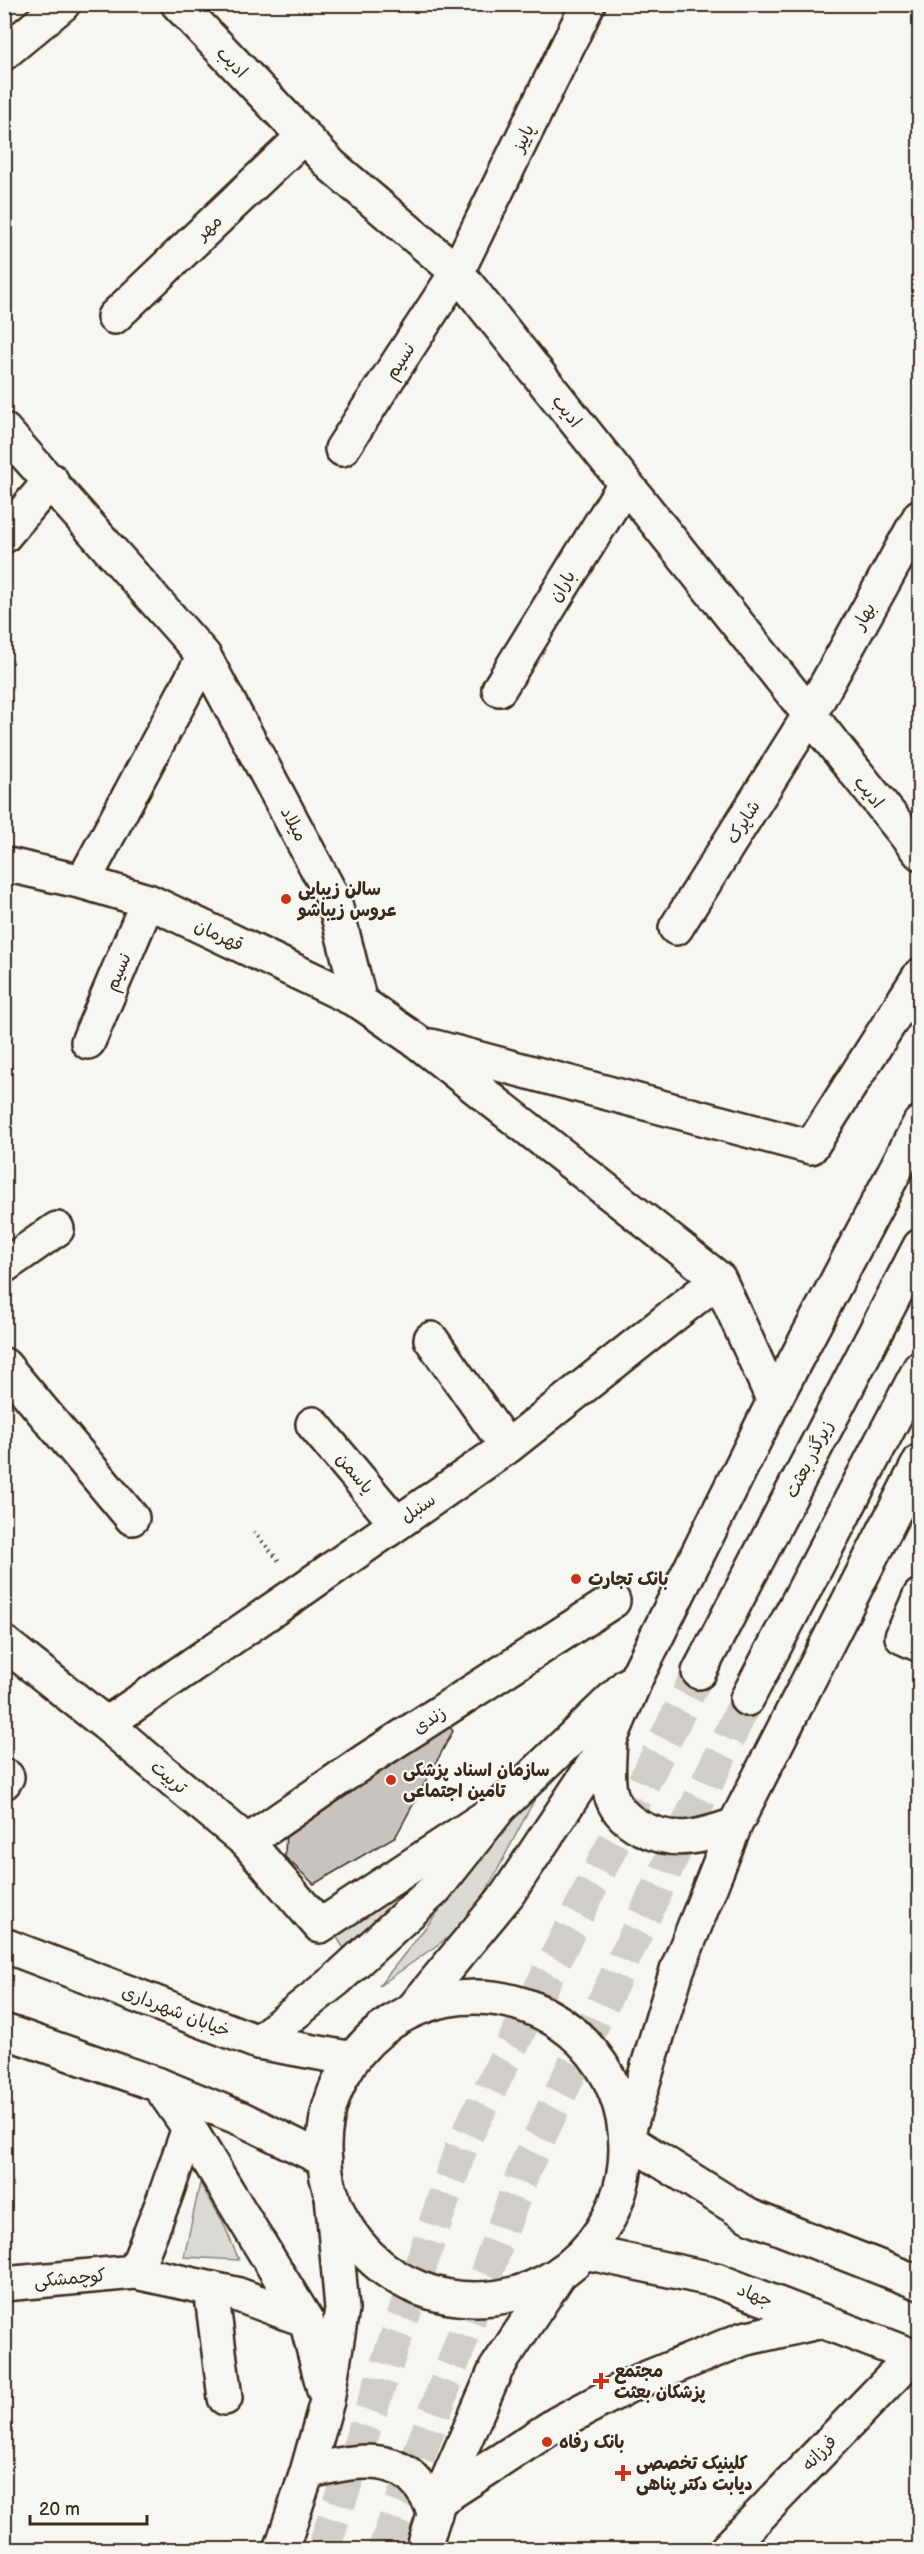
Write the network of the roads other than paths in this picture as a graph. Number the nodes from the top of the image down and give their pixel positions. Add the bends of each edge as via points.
1 (63, 4) edge
2 (178, 4) edge
3 (588, 4) edge
4 (4, 53) edge
5 (304, 136) junction
6 (457, 272) junction
7 (114, 317) dead end
8 (4, 430) edge
9 (342, 449) dead end
10 (51, 480) junction
11 (625, 484) junction
12 (920, 516) edge
13 (4, 536) edge
14 (204, 656) junction
15 (499, 689) dead end
16 (809, 716) junction
17 (920, 853) edge
18 (4, 864) edge
19 (84, 882) junction
20 (148, 902) junction
21 (676, 928) dead end
22 (920, 975) edge
23 (360, 1002) junction
24 (88, 1042) dead end
25 (418, 1042) junction
26 (920, 1123) edge
27 (57, 1229) dead end
28 (920, 1246) edge
29 (4, 1266) edge
30 (719, 1278) junction
31 (431, 1339) dead end
32 (4, 1365) edge
33 (920, 1368) edge
34 (774, 1401) junction
35 (313, 1424) dead end
36 (507, 1447) junction
37 (920, 1461) edge
38 (132, 1518) dead end
39 (396, 1523) junction
40 (920, 1596) edge
41 (613, 1601) dead end
42 (4, 1643) edge
43 (920, 1644) edge
44 (699, 1672) tunnel mouth
45 (637, 1676) junction
46 (747, 1699) tunnel mouth
47 (106, 1724) junction
48 (610, 1740) junction
49 (500, 1807) junction
50 (735, 1825) junction
51 (247, 1842) junction
52 (4, 1945) edge
53 (412, 2010) junction
54 (4, 2031) edge
55 (258, 2042) junction
56 (353, 2059) junction
57 (159, 2085) junction
58 (189, 2128) junction
59 (627, 2139) junction
60 (325, 2160) junction
61 (332, 2195) junction
62 (585, 2252) junction
63 (135, 2272) junction
64 (560, 2273) junction
65 (920, 2283) edge
66 (4, 2284) edge
67 (211, 2289) junction
68 (306, 2320) junction
69 (823, 2321) junction
70 (916, 2357) edge
71 (225, 2398) dead end
72 (327, 2401) junction
73 (308, 2472) junction
74 (437, 2507) junction
75 (281, 2550) edge
76 (423, 2550) edge
77 (726, 2550) edge

1 - 4 main road
2 - 5 main road, ادیب
3 - 6 main road, پاییز
5 - 6 main road, ادیب via 333,166
5 - 7 main road, مهر
6 - 9 main road, نسیم
6 - 11 main road, ادیب
8 - 10 main road, میلاد
10 - 13 main road
10 - 14 main road, میلاد
11 - 15 main road, باران
11 - 16 main road, ادیب
12 - 16 main road, بهار
14 - 19 main road
14 - 23 main road, میلاد via 334,900
16 - 17 main road, ادیب
16 - 21 main road, شاپرک
18 - 19 main road, قهرمان
19 - 20 main road, قهرمان
20 - 23 main road, قهرمان
20 - 24 main road, نسیم
22 - 25 main road via 810,1147
23 - 25 main road, قهرمان
25 - 30 main road, قهرمان
26 - 34 main road
27 - 29 main road
28 - 44 main road, زیرگذر بعثت
30 - 34 main road
30 - 36 main road, سنبل
31 - 36 main road
32 - 38 main road
33 - 46 main road
34 - 45 main road
35 - 39 main road, یاسمن
36 - 39 main road, سنبل
37 - 50 main road
39 - 47 main road, سنبل
40 - 43 main road via 902,1636
41 - 51 main road, زندی via 366,1760
42 - 47 main road, تربیت
45 - 48 main road
45 - 49 main road
47 - 51 main road, تربیت
48 - 50 main road via 609,1772 614,1803 635,1825 669,1837 689,1837
48 - 53 main road via 507,1895
49 - 51 main road, تربیت via 320,1926
49 - 55 main road via 435,1889 336,1980
50 - 59 main road via 677,1970
52 - 55 main road, خیابان شهرداری
53 - 56 main road via 379,2031
53 - 59 main road via 448,1998 487,1996 519,2002 549,2015 576,2034 598,2058 618,2097
54 - 57 main road
55 - 56 main road, خیابان شهرداری
56 - 60 main road via 336,2091 326,2125
57 - 58 main road
57 - 60 main road via 242,2119
58 - 63 main road
58 - 68 main road
59 - 62 main road via 623,2180 608,2219
59 - 65 main road via 748,2216
60 - 61 main road
61 - 64 main road via 347,2228 370,2256 416,2287 443,2296 500,2297 531,2288
61 - 72 main road via 342,2309
62 - 64 main road
62 - 69 main road, جهاد via 716,2280
63 - 66 main road, کوچمشکی
63 - 67 main road, کوچمشکی
64 - 74 main road via 496,2369
67 - 68 main road, کوچمشکی via 236,2294
67 - 71 main road
68 - 72 main road
69 - 70 main road, جهاد
69 - 74 main road via 743,2339 632,2384 558,2423
70 - 77 main road, فرزانه
72 - 73 main road
73 - 74 main road via 367,2460 383,2463 404,2471
73 - 75 main road
74 - 76 main road

